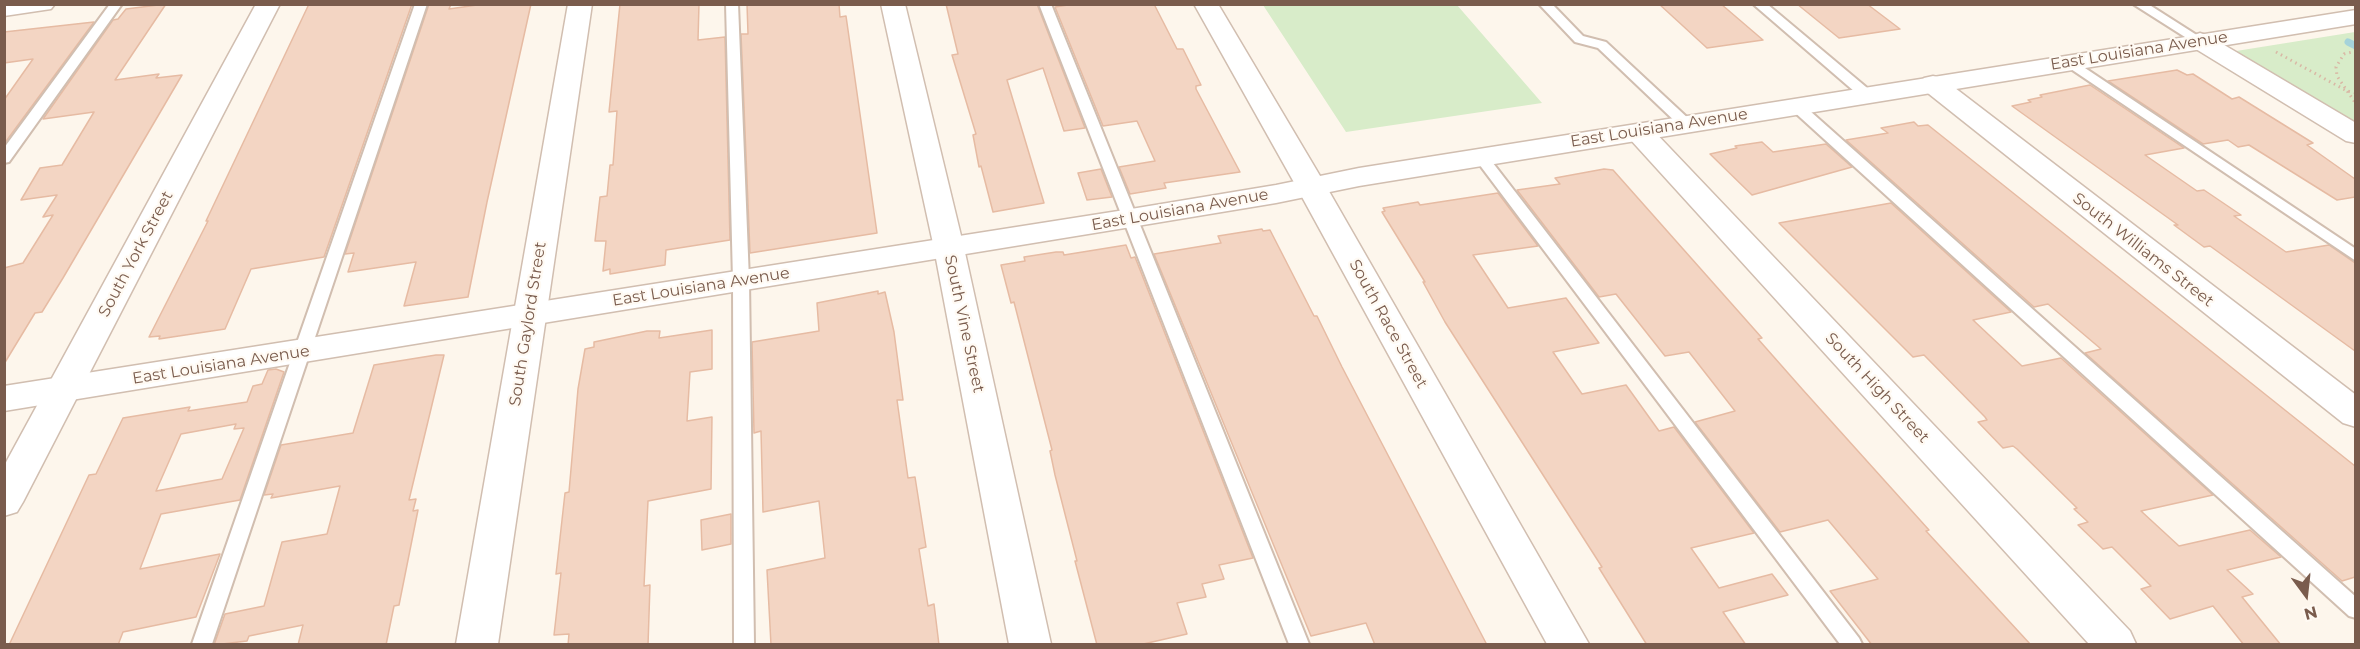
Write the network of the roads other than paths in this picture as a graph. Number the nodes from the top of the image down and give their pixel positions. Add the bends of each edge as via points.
1 (43, 4) edge
2 (116, 4) edge
3 (268, 4) edge
4 (421, 4) edge
5 (580, 4) edge
6 (732, 4) edge
7 (893, 4) edge
8 (1045, 4) edge
9 (1206, 4) edge
10 (1545, 4) edge
11 (1759, 4) edge
12 (2139, 4) edge
13 (4, 9) edge
14 (2355, 17) edge
15 (2200, 40) junction
16 (2070, 62) junction
17 (1933, 84) junction
18 (1867, 95) junction
19 (1796, 106) junction
20 (1686, 124) junction
21 (1639, 132) junction
22 (2355, 135) edge
23 (1481, 157) junction
24 (4, 159) edge
25 (1311, 186) junction
26 (1131, 218) junction
27 (949, 248) junction
28 (2355, 256) edge
29 (741, 280) junction
30 (530, 314) junction
31 (304, 351) junction
32 (64, 390) junction
33 (4, 399) edge
34 (2355, 414) edge
35 (4, 502) edge
36 (2355, 610) edge
37 (202, 645) edge
38 (477, 645) edge
39 (744, 645) edge
40 (1030, 645) edge
41 (1299, 645) edge
42 (1568, 645) edge
43 (1852, 645) edge
44 (2115, 645) edge

1 - 13 street
2 - 24 lane
3 - 32 street, South York Street
4 - 31 lane
5 - 30 street, South Gaylord Street
6 - 29 lane
7 - 27 street, South Vine Street
8 - 26 lane
9 - 25 street, South Race Street
10 - 20 lane via 1579,39 1602,45
11 - 18 lane
12 - 15 lane
14 - 15 street, East Louisiana Avenue
15 - 16 street, East Louisiana Avenue
15 - 22 street
16 - 17 street, East Louisiana Avenue
16 - 28 lane
17 - 18 street, East Louisiana Avenue
17 - 34 street, South Williams Street
18 - 19 street, East Louisiana Avenue
19 - 20 street, East Louisiana Avenue
19 - 36 lane
20 - 21 street, East Louisiana Avenue
21 - 23 street, East Louisiana Avenue
21 - 44 street, South High Street
23 - 25 street, East Louisiana Avenue
23 - 43 lane
25 - 26 street, East Louisiana Avenue
25 - 42 street, South Race Street
26 - 27 street, East Louisiana Avenue
26 - 41 lane
27 - 29 street, East Louisiana Avenue
27 - 40 street, South Vine Street
29 - 30 street, East Louisiana Avenue
29 - 39 lane
30 - 31 street, East Louisiana Avenue
30 - 38 street, South Gaylord Street
31 - 32 street, East Louisiana Avenue
31 - 37 lane
32 - 33 street, East Louisiana Avenue
32 - 35 street, South York Street

